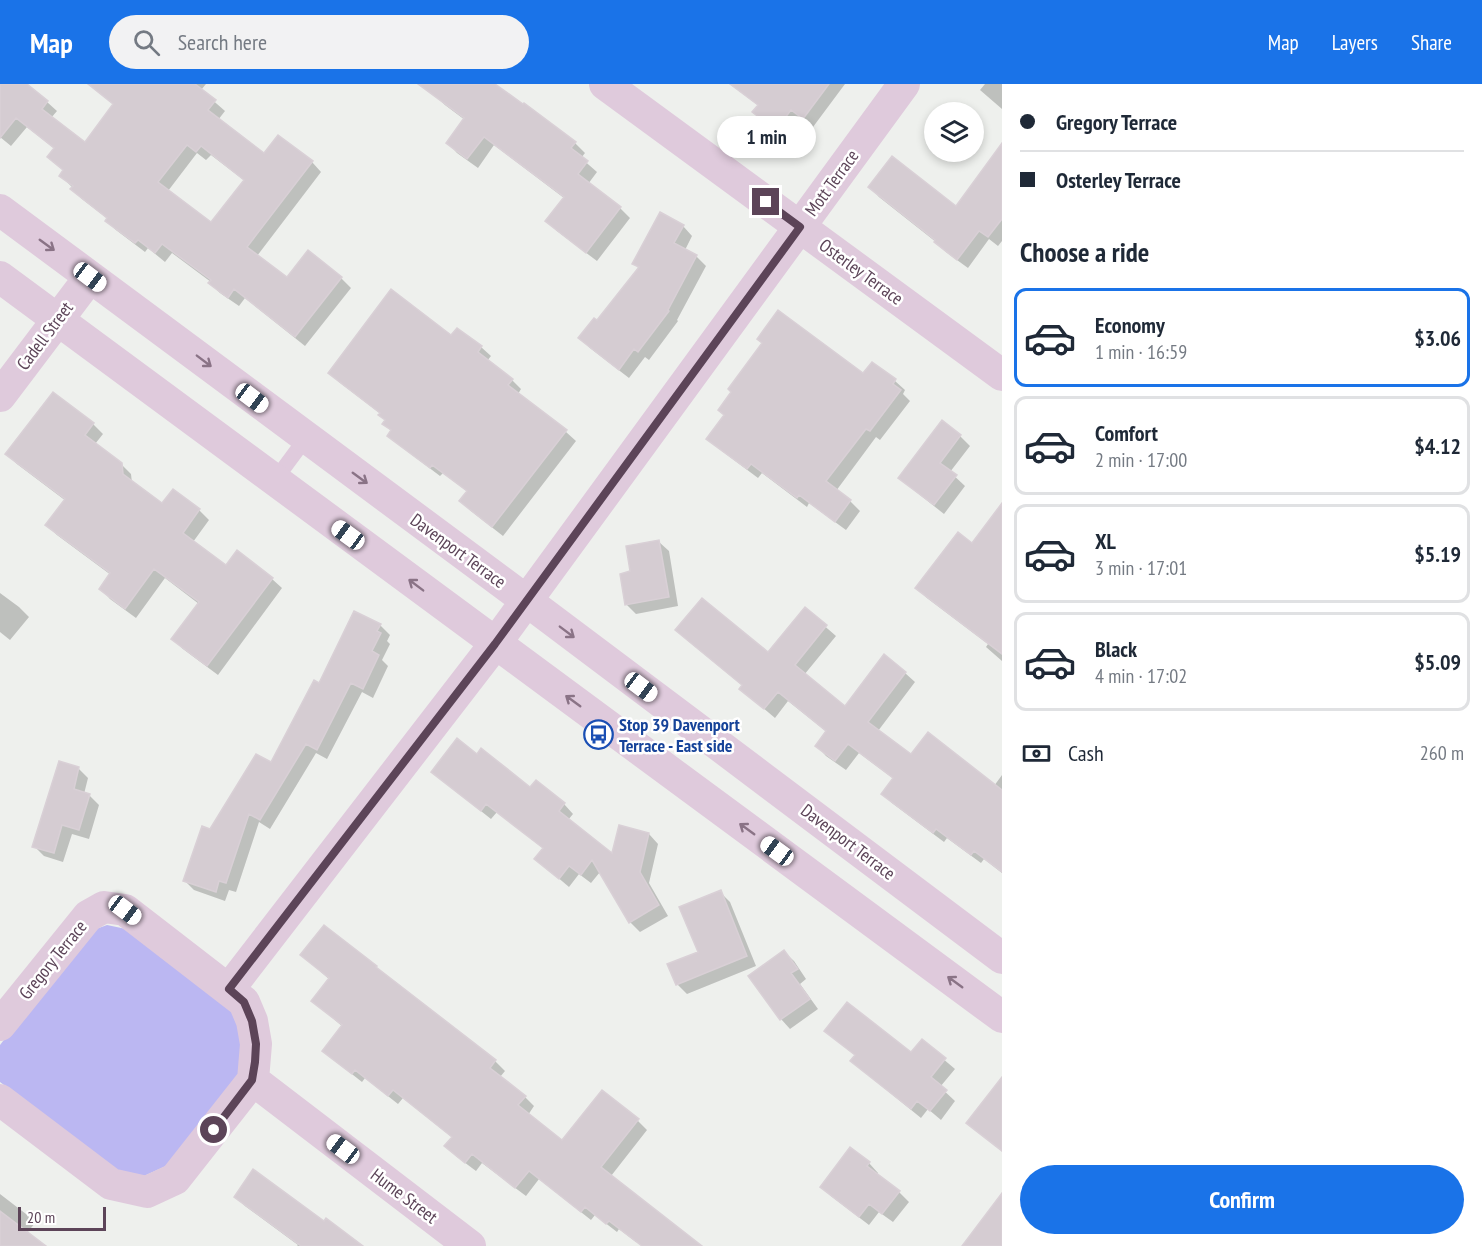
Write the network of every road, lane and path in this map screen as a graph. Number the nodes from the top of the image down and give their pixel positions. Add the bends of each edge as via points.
1 (605, 84) edge
2 (904, 84) edge
3 (0, 210) edge
4 (800, 227) junction
5 (0, 277) edge
6 (90, 277) junction
7 (57, 320) junction
8 (1002, 375) edge
9 (0, 396) edge
10 (306, 438) junction
11 (275, 480) junction
12 (527, 601) junction
13 (495, 644) junction
14 (1002, 958) edge
15 (229, 989) junction
16 (1002, 1017) edge
17 (0, 1025) edge
18 (252, 1080) junction
19 (0, 1100) edge
20 (470, 1246) edge

1 - 4 street, Osterley Terrace
2 - 4 street, Mott Terrace
3 -> 6 street, Davenport Terrace
4 - 8 street, Osterley Terrace
4 - 12 street, Mott Terrace
5 - 7 street
6 - 7 street, Cadell Street
6 -> 10 street, Davenport Terrace
7 - 9 street, Cadell Street
7 - 11 street
10 - 11 lane
10 -> 12 street, Davenport Terrace
13 -> 11 street
12 - 13 street, Mott Terrace
12 -> 14 street, Davenport Terrace
13 - 15 street, Mott Terrace
16 -> 13 street
15 - 17 street, Gregory Terrace via 125,910 104,906 88,916
15 - 18 street, Gregory Terrace via 244,1002 252,1021 256,1044
18 - 19 street via 175,1179 147,1192 111,1184
18 - 20 street, Hume Street

